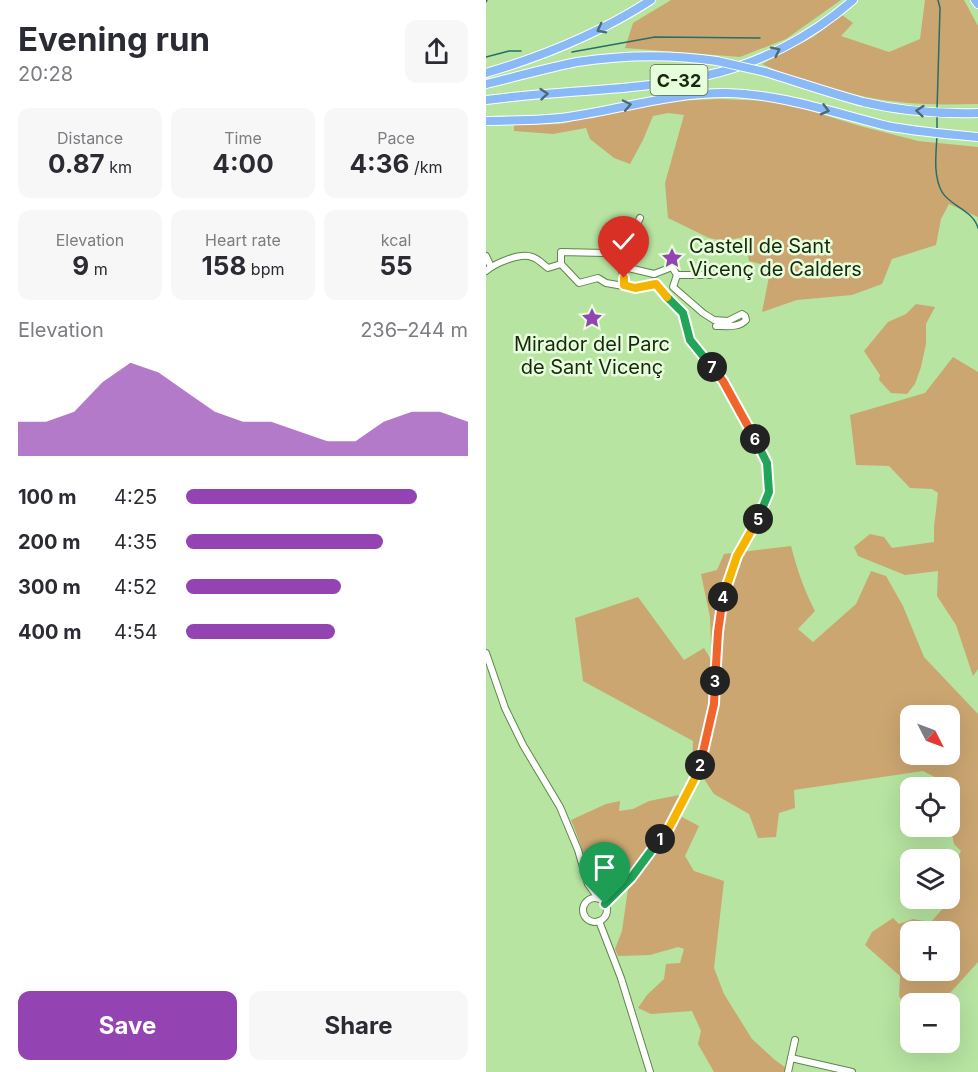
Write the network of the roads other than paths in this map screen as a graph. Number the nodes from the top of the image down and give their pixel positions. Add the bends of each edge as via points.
1 (651, 0) edge
2 (853, 0) edge
3 (975, 0) edge
4 (978, 4) edge
5 (486, 73) edge
6 (486, 84) edge
7 (486, 100) edge
8 (978, 113) edge
9 (486, 121) edge
10 (978, 137) edge
11 (640, 218) dead end
12 (486, 256) edge
13 (561, 264) junction
14 (620, 266) junction
15 (488, 269) edge
16 (654, 274) junction
17 (677, 275) junction
18 (710, 275) dead end
19 (656, 284) junction
20 (624, 285) junction
21 (716, 326) dead end
22 (486, 653) edge
23 (588, 884) junction
24 (598, 898) junction
25 (584, 904) junction
26 (605, 904) junction
27 (599, 921) junction
28 (795, 1040) dead end
29 (791, 1058) junction
30 (650, 1072) edge
31 (788, 1072) edge
32 (852, 1072) edge

1 -> 5 highway via 579,39
7 -> 2 highway, C-32 via 705,76 760,58 800,38
3 - 4 highway
8 -> 6 highway, C-32, bridge via 879,105 717,61 663,56 567,64
9 -> 10 highway, C-32 via 566,117 680,95 727,93 791,101 890,126
11 - 14 street
12 - 15 street
13 - 14 street via 561,252 605,253
13 - 15 street via 548,268 531,256
13 - 20 street via 579,283 598,278
14 - 16 street
14 - 20 street
16 - 17 street via 672,267
16 - 19 street
17 - 18 street
17 - 21 street via 673,287 703,314 719,321 745,316 743,323
19 - 20 street via 635,288
19 - 26 street via 683,313 690,340 723,381 749,426 767,463 769,492 737,556 723,596 714,704 697,774 669,828 631,878
22 - 23 street via 505,708 571,830
23 - 24 street
23 - 25 street
24 - 25 street
24 - 26 street
25 - 27 street via 586,918
26 - 27 street via 606,914
27 - 30 street
28 - 29 street
29 - 31 street
29 - 32 street

